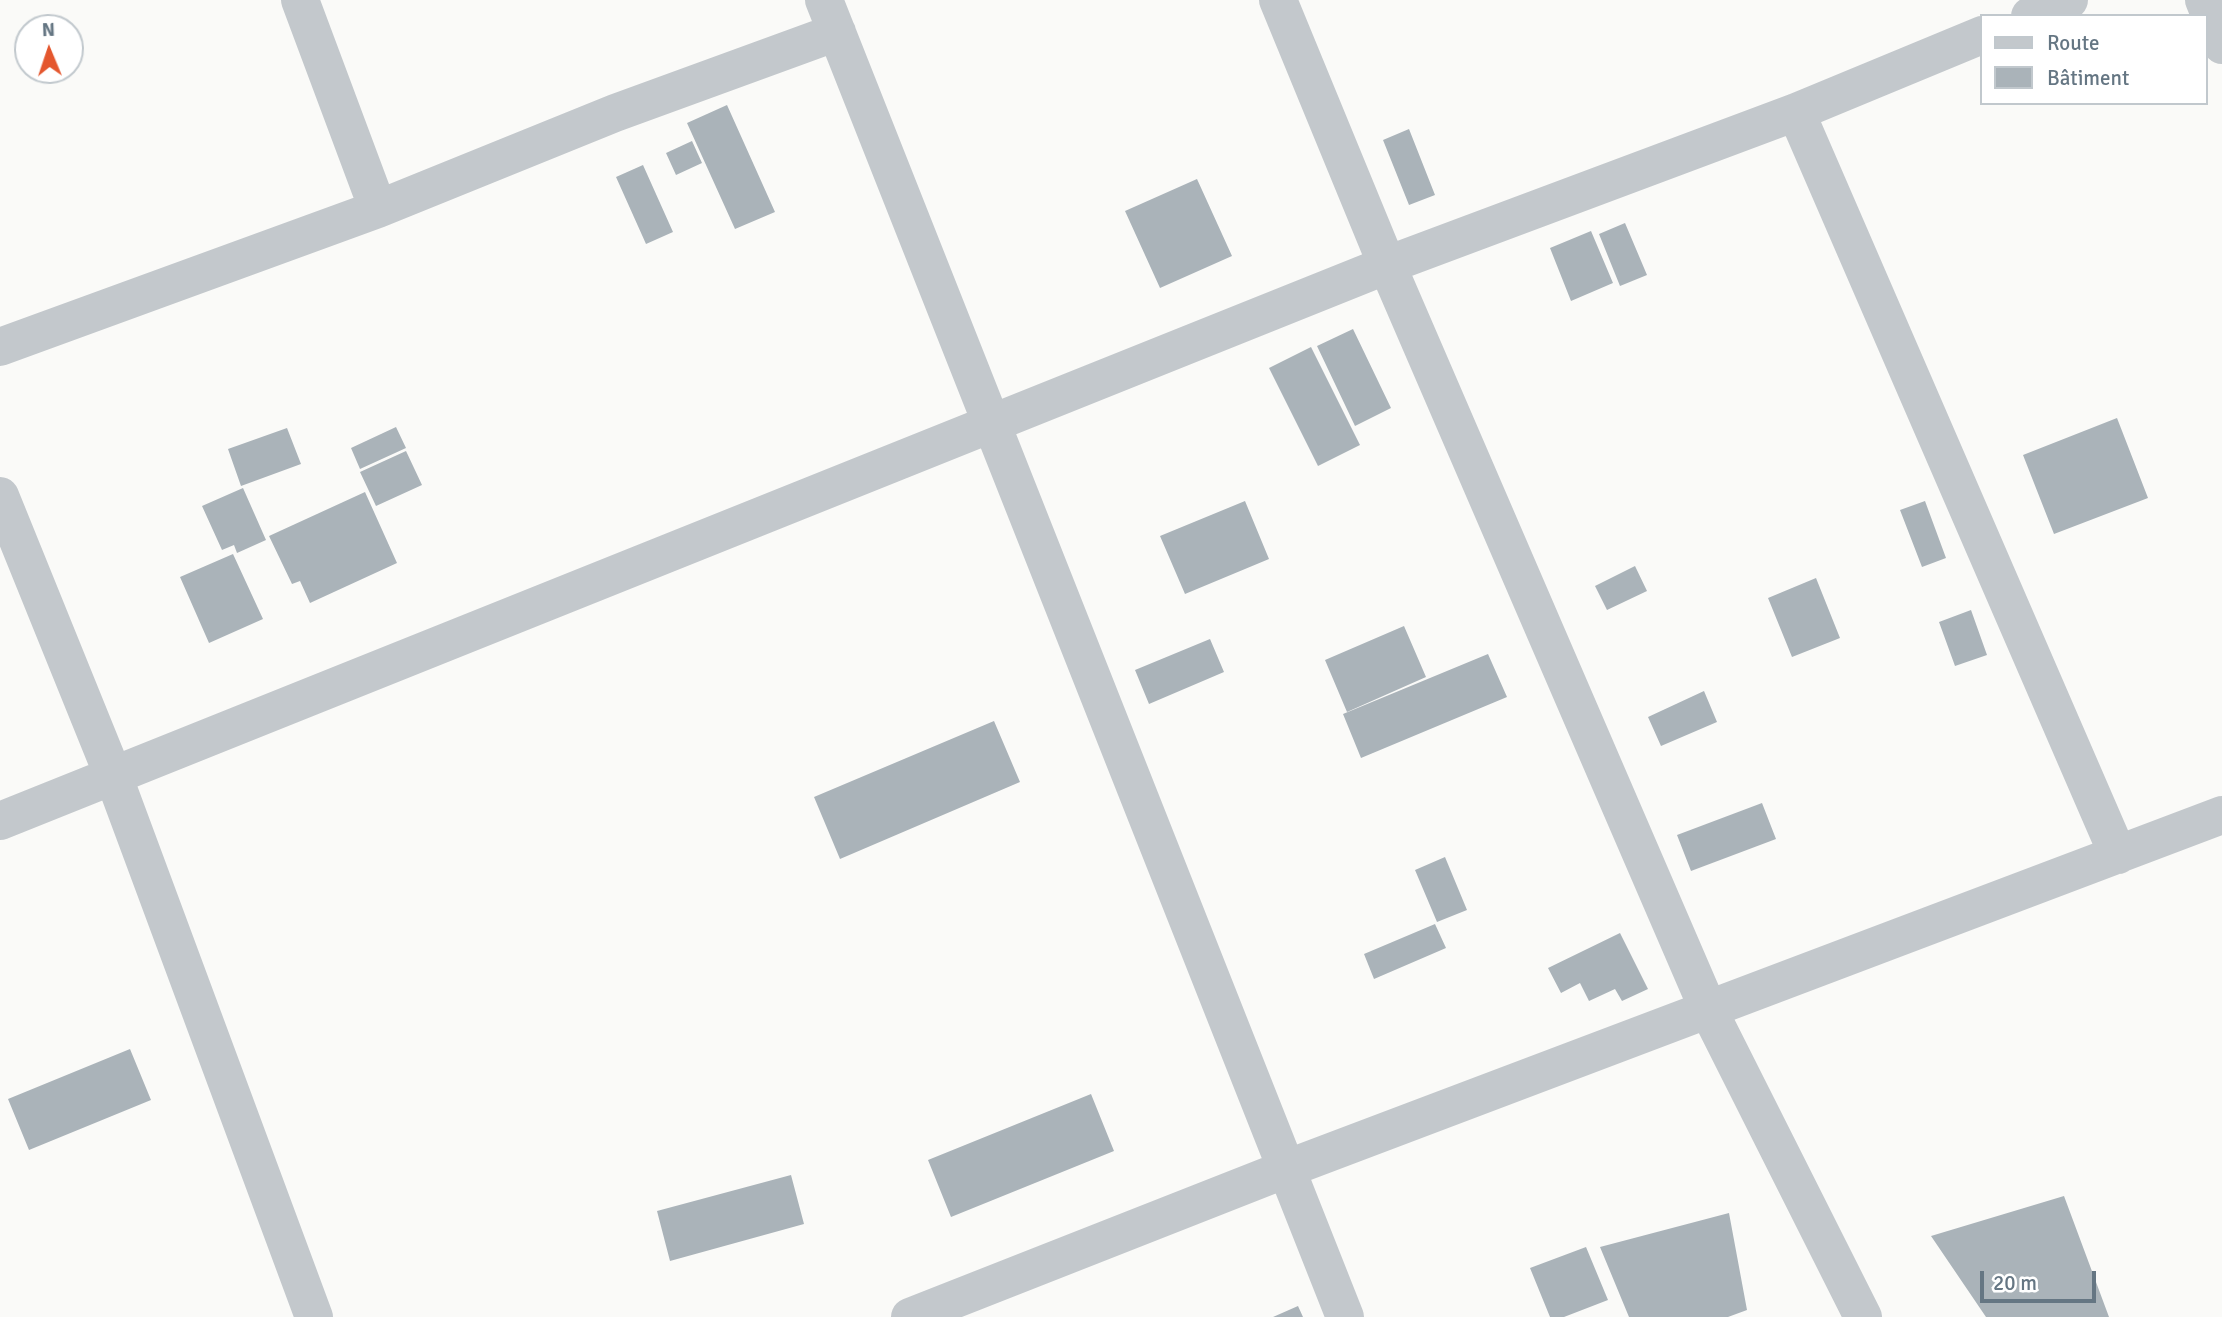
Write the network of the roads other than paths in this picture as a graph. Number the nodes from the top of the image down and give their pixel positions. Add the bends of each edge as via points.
1 (300, 0) edge
2 (1278, 0) edge
3 (2069, 0) edge
4 (2204, 0) edge
5 (2035, 14) edge
6 (830, 16) edge
7 (1980, 36) edge
8 (2222, 45) edge
9 (1796, 112) junction
10 (378, 209) junction
11 (1387, 265) junction
12 (0, 347) edge
13 (992, 425) junction
14 (0, 496) edge
15 (113, 775) junction
16 (2222, 816) edge
17 (0, 821) edge
18 (2118, 855) junction
19 (1709, 1010) junction
20 (1286, 1170) junction
21 (314, 1317) edge
22 (910, 1317) edge
23 (1345, 1317) edge
24 (1863, 1317) edge

1 - 10 street
2 - 11 street
3 - 5 street
4 - 8 street
6 - 10 street via 615,113
6 - 13 street
7 - 9 street
9 - 11 street
9 - 18 street
10 - 12 street
11 - 13 street
11 - 19 street
13 - 15 street
13 - 20 street
14 - 15 street
15 - 17 street
15 - 21 street
16 - 18 street
18 - 19 street
19 - 20 street
19 - 24 street
20 - 22 street
20 - 23 street

